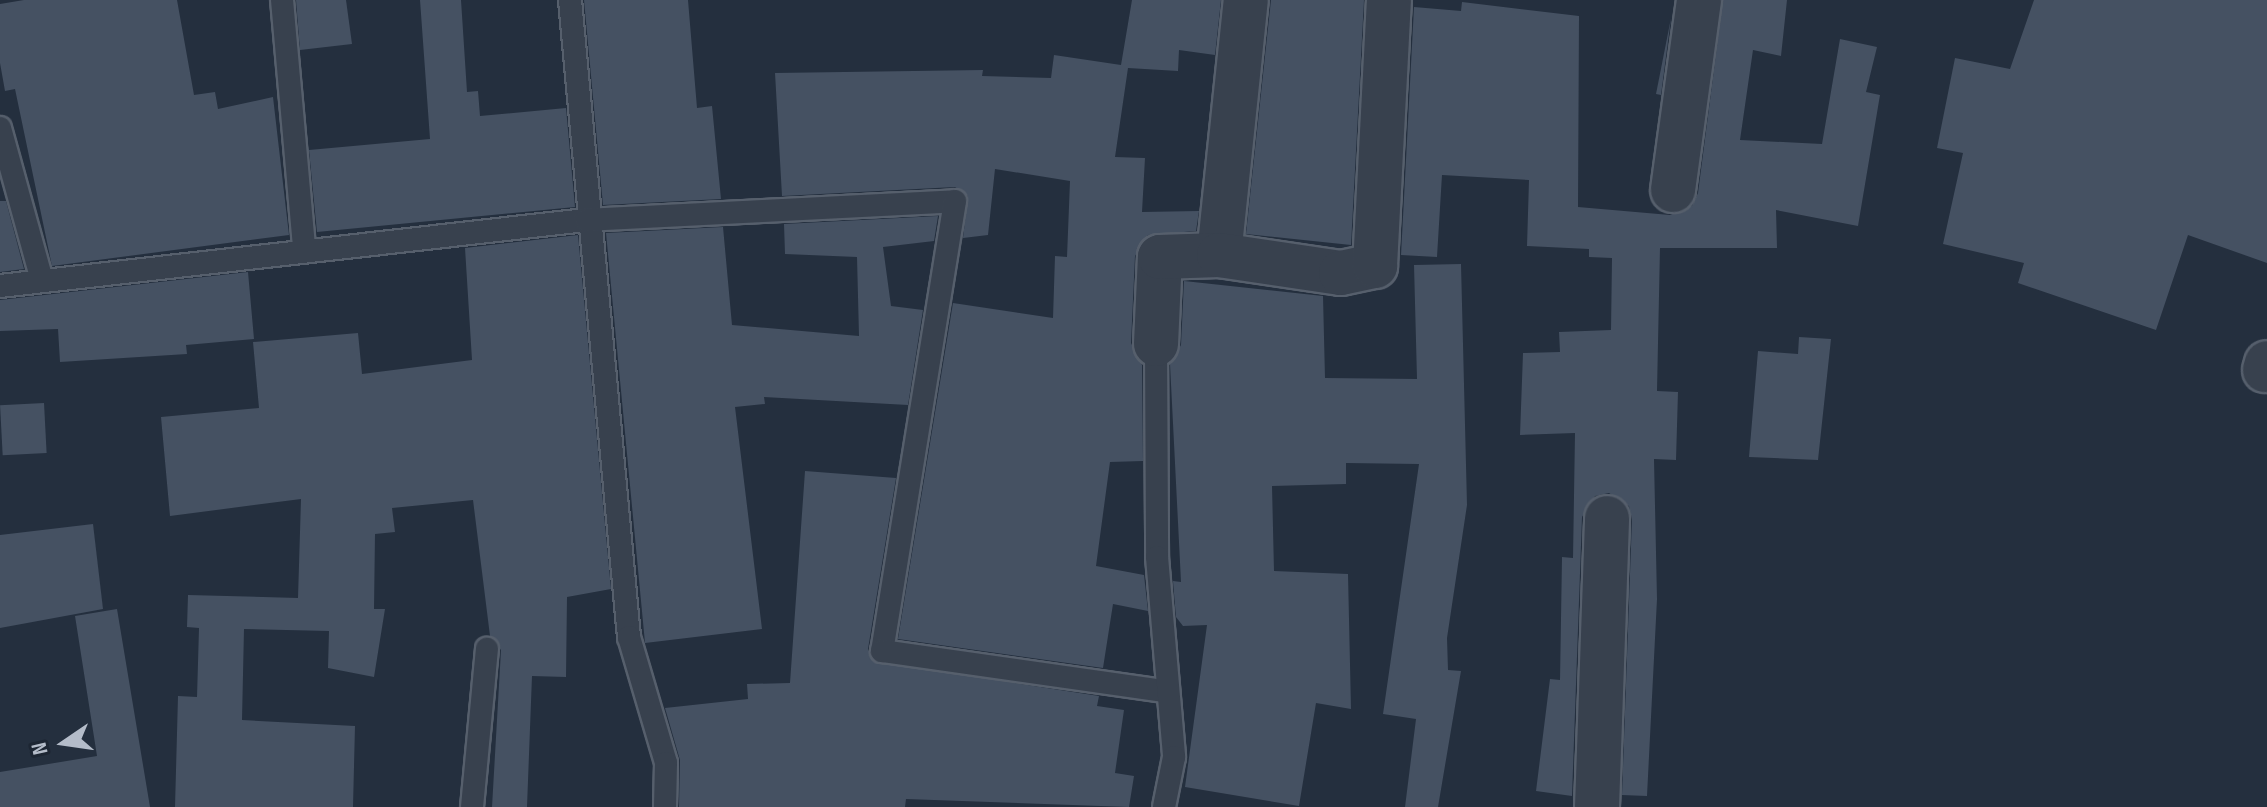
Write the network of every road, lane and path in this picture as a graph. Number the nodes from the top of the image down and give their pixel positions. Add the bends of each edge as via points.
1 (282, 0) edge
2 (570, 0) edge
3 (1246, 0) edge
4 (1389, 0) edge
5 (1699, 0) edge
6 (0, 128) edge
7 (1673, 190) dead end
8 (586, 220) junction
9 (304, 247) junction
10 (1219, 255) junction
11 (41, 277) junction
12 (0, 286) edge
13 (1156, 344) joint
14 (1607, 518) dead end
15 (487, 649) dead end
16 (1164, 691) junction
17 (472, 807) edge
18 (665, 807) edge
19 (1164, 807) edge
20 (1597, 807) edge

1 - 9 lane
2 - 8 lane
3 - 10 street
4 - 10 street via 1375,266 1341,273
5 - 7 street
6 - 11 lane
8 - 9 lane
8 - 16 lane via 955,201 882,651
8 - 18 lane via 629,637 666,763
9 - 11 lane
10 - 13 street via 1160,257
11 - 12 lane
13 - 16 lane
14 - 20 street
15 - 17 lane
16 - 19 lane via 1174,757

